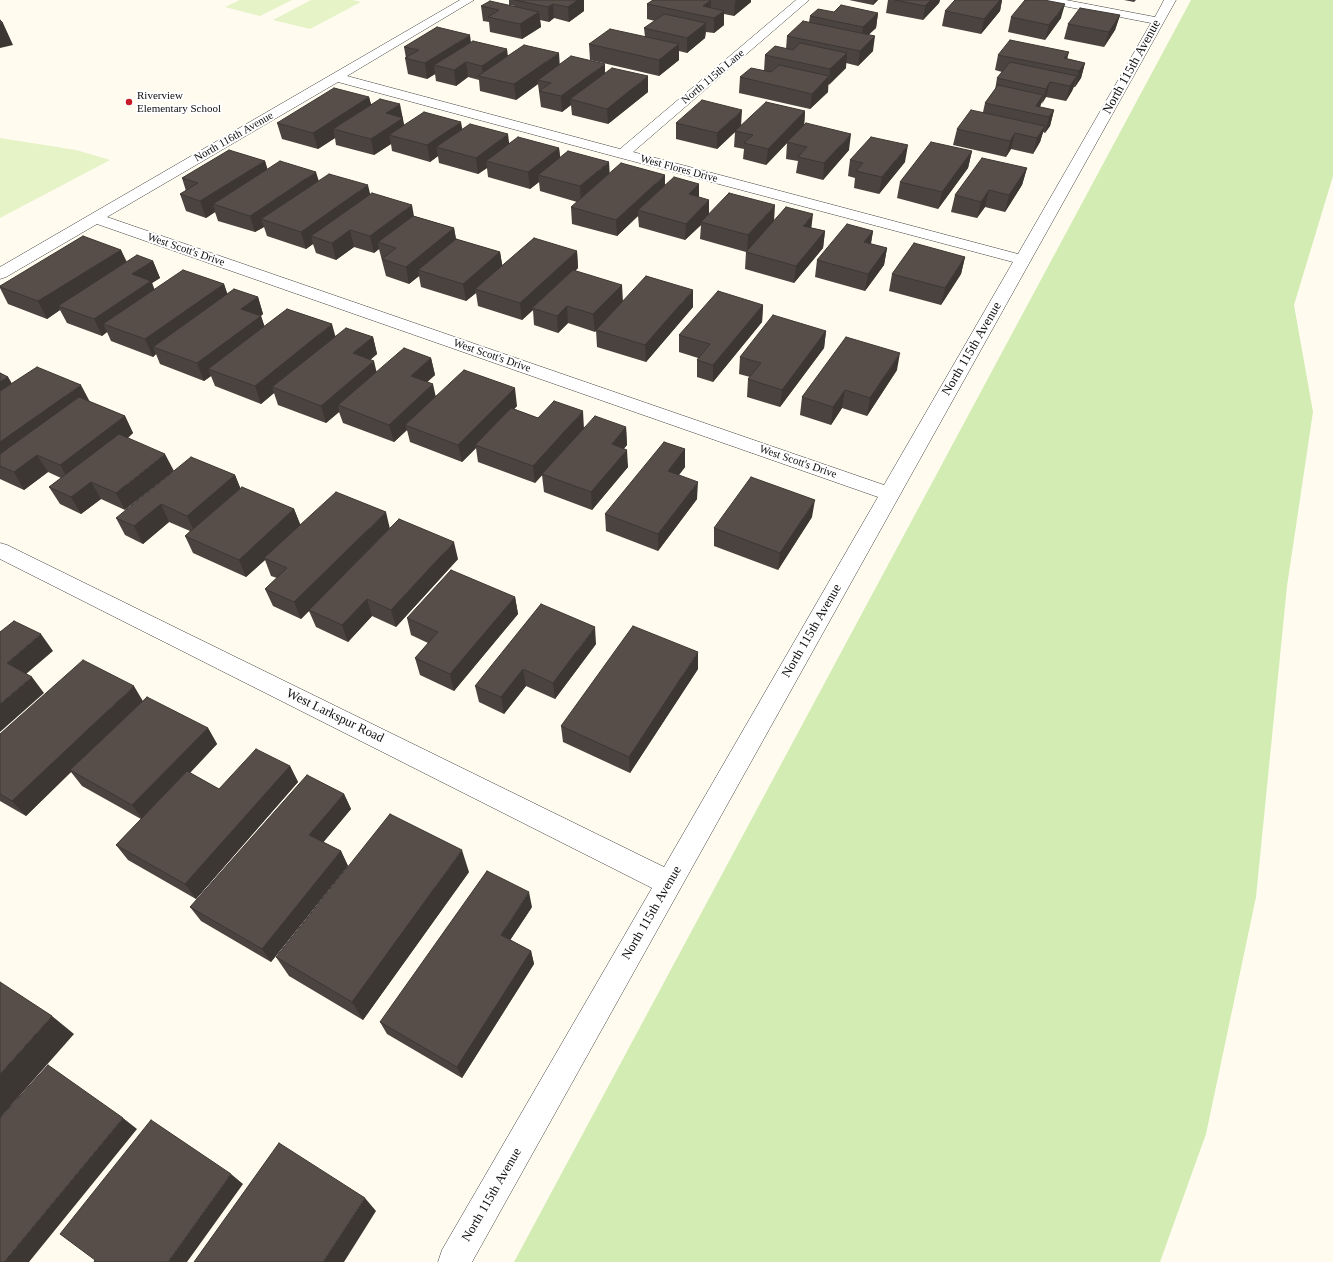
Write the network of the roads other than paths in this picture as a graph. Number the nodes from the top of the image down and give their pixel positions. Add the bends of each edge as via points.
1 (468, 0) edge
2 (803, 0) edge
3 (1048, 0) edge
4 (1170, 0) edge
5 (1158, 21) junction
6 (335, 77) junction
7 (622, 154) junction
8 (94, 218) junction
9 (1023, 260) junction
10 (0, 274) edge
11 (890, 494) junction
12 (0, 550) edge
13 (669, 883) junction
14 (454, 1262) edge

1 - 6 street, North 116th Avenue
2 - 7 street, North 115th Lane
3 - 5 street
4 - 5 street, North 115th Avenue
5 - 9 street, North 115th Avenue
6 - 7 street, West Flores Drive
6 - 8 street, North 116th Avenue
7 - 9 street, West Flores Drive
8 - 10 street, North 116th Avenue
8 - 11 street, West Scott's Drive
9 - 11 street, North 115th Avenue
11 - 13 street, North 115th Avenue
12 - 13 street, West Larkspur Road
13 - 14 street, North 115th Avenue

